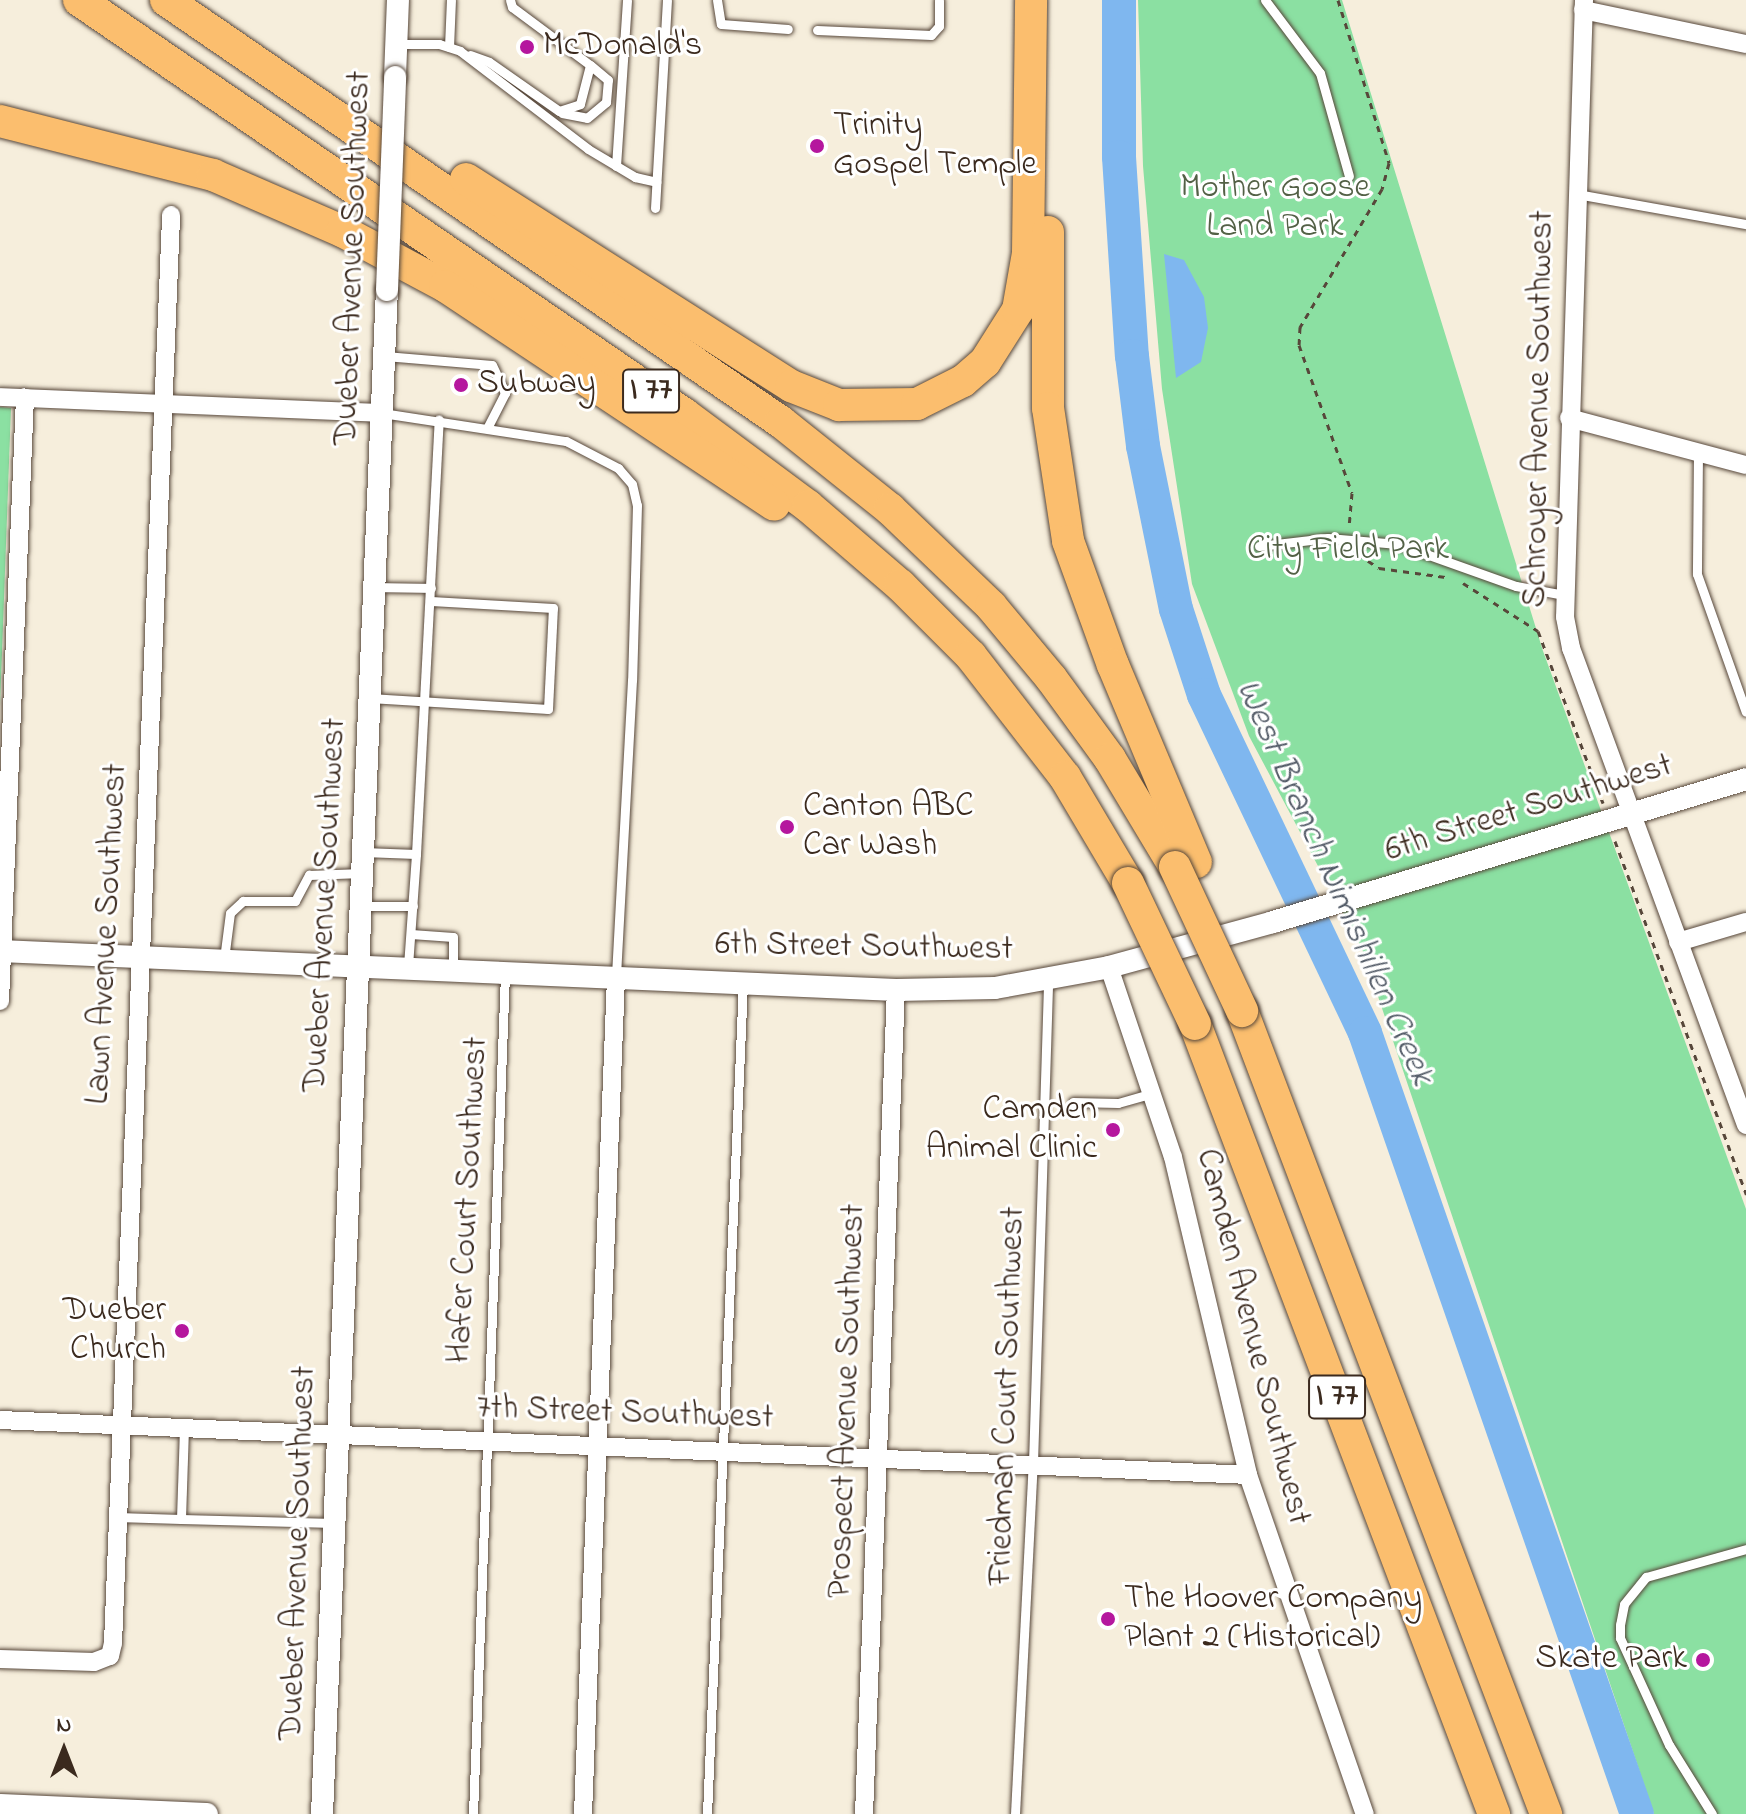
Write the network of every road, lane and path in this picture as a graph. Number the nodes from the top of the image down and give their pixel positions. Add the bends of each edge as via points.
1 (79, 0) edge
2 (166, 0) edge
3 (398, 0) edge
4 (451, 0) edge
5 (510, 0) edge
6 (627, 0) edge
7 (667, 0) edge
8 (717, 0) edge
9 (939, 0) edge
10 (1031, 0) edge
11 (1051, 0) edge
12 (1265, 0) edge
13 (1338, 0) edge
14 (1583, 5) edge
15 (788, 29) dead end
16 (817, 30) dead end
17 (228, 42) junction
18 (396, 44) junction
19 (1746, 44) edge
20 (454, 49) junction
21 (590, 65) junction
22 (559, 111) junction
23 (0, 121) edge
24 (616, 166) junction
25 (1349, 176) dead end
26 (656, 182) junction
27 (1577, 194) junction
28 (655, 208) dead end
29 (171, 215) dead end
30 (1746, 224) edge
31 (384, 356) junction
32 (0, 397) edge
33 (25, 398) junction
34 (162, 404) junction
35 (382, 413) junction
36 (1569, 418) junction
37 (439, 420) junction
38 (487, 428) junction
39 (1698, 452) junction
40 (1746, 465) edge
41 (1350, 540) junction
42 (1259, 546) dead end
43 (866, 555) junction
44 (375, 587) junction
45 (431, 588) junction
46 (1564, 595) junction
47 (431, 601) junction
48 (427, 697) junction
49 (370, 698) junction
50 (1746, 712) edge
51 (1746, 779) edge
52 (1599, 794) dead end
53 (1631, 814) junction
54 (1614, 840) dead end
55 (416, 854) junction
56 (362, 862) junction
57 (1185, 864) junction
58 (360, 906) junction
59 (413, 906) junction
60 (1746, 922) edge
61 (411, 934) junction
62 (1678, 942) junction
63 (1, 951) edge
64 (142, 956) junction
65 (224, 959) junction
66 (357, 963) junction
67 (408, 966) junction
68 (1109, 967) junction
69 (453, 969) junction
70 (505, 972) junction
71 (616, 977) junction
72 (1048, 981) junction
73 (743, 983) junction
74 (896, 990) junction
75 (0, 1001) edge
76 (1154, 1093) junction
77 (1073, 1102) dead end
78 (1746, 1125) edge
79 (1746, 1194) edge
80 (0, 1420) edge
81 (120, 1425) junction
82 (184, 1428) junction
83 (337, 1434) junction
84 (485, 1440) junction
85 (596, 1445) junction
86 (722, 1450) junction
87 (879, 1456) junction
88 (1033, 1463) junction
89 (1248, 1475) junction
90 (117, 1517) junction
91 (181, 1519) junction
92 (334, 1523) junction
93 (1746, 1549) edge
94 (0, 1659) edge
95 (0, 1805) edge
96 (103, 1812) edge
97 (207, 1814) edge
98 (322, 1814) edge
99 (473, 1814) edge
100 (583, 1814) edge
101 (707, 1814) edge
102 (864, 1814) edge
103 (1015, 1814) edge
104 (1365, 1814) edge
105 (1494, 1814) edge
106 (1546, 1814) edge
107 (1712, 1814) edge

1 - 43 highway, I 77 via 684,414
2 - 17 highway, I 77
3 - 18 street, Dueber Avenue Southwest
4 - 20 lane
5 - 21 lane via 512,7
6 - 24 lane
7 - 26 lane
8 - 15 lane via 721,24
9 - 16 lane via 939,26 931,35
10 - 17 highway via 1028,253 1018,310 998,347 963,381 917,404 889,408 839,405 791,386 423,151
11 - 57 highway via 1048,408 1059,499 1095,621
12 - 25 lane via 1320,73
13 - 41 path via 1389,163 1382,189 1300,327 1299,345 1352,493
14 - 19 street
14 - 27 street, Schroyer Avenue Southwest
17 - 57 highway, I 77 via 781,422 890,509 991,606 1051,678
18 - 20 lane
18 - 31 street, Dueber Avenue Southwest, bridge
20 - 22 lane via 489,62
20 - 24 lane
21 - 22 lane via 580,104
21 - 22 lane via 608,80 606,102 587,118
23 - 43 highway via 213,175 342,231 445,286 778,507
24 - 26 lane
26 - 28 lane
27 - 30 lane
27 - 36 street, Schroyer Avenue Southwest
29 - 34 street, Lawn Avenue Southwest
31 - 35 street, Dueber Avenue Southwest
31 - 38 lane via 492,365 505,393
32 - 33 street
33 - 34 street
33 - 63 street
34 - 35 street
34 - 64 street, Lawn Avenue Southwest
35 - 37 lane
35 - 44 street, Dueber Avenue Southwest
36 - 39 street
36 - 46 street, Schroyer Avenue Southwest
37 - 38 lane
37 - 45 lane
38 - 71 lane via 566,441 622,471 637,500
39 - 40 street
39 - 50 lane via 1697,574
41 - 42 lane
41 - 46 lane via 1420,549 1516,586
41 - 52 path via 1358,556 1379,568 1456,579 1538,631
43 - 105 highway, I 77, bridge via 934,618 1010,703 1065,777 1128,883 1195,1024
44 - 45 lane
44 - 49 street, Dueber Avenue Southwest
45 - 47 lane
46 - 53 street, Schroyer Avenue Southwest via 1571,648
47 - 48 lane
47 - 48 lane via 553,608 548,709
48 - 49 lane
48 - 55 lane
49 - 56 street, Dueber Avenue Southwest
51 - 53 street, 6th Street Southwest
53 - 62 street, Schroyer Avenue Southwest
53 - 68 street, 6th Street Southwest
54 - 79 path
55 - 56 lane
55 - 59 lane
56 - 58 street, Dueber Avenue Southwest
56 - 65 lane via 309,875 295,901 243,901 230,913
57 - 106 highway, I 77, bridge via 1252,1008 1359,1317
58 - 59 lane
58 - 66 street, Dueber Avenue Southwest
59 - 61 lane
60 - 62 street
61 - 67 lane
61 - 69 lane via 453,937
62 - 78 street, Schroyer Avenue Southwest
63 - 64 street, 6th Street Southwest
63 - 75 street
64 - 65 street, 6th Street Southwest
64 - 81 street, Lawn Avenue Southwest
65 - 66 street, 6th Street Southwest
66 - 67 street, 6th Street Southwest
66 - 83 street, Dueber Avenue Southwest
67 - 69 street, 6th Street Southwest
68 - 72 street, 6th Street Southwest
68 - 76 street, Camden Avenue Southwest
69 - 70 street, 6th Street Southwest
70 - 71 street, 6th Street Southwest
70 - 84 lane, Hafer Court Southwest
71 - 73 street, 6th Street Southwest
71 - 85 street
72 - 74 street, 6th Street Southwest
72 - 88 lane, Friedman Court Southwest
73 - 74 street, 6th Street Southwest
73 - 86 lane
74 - 87 street, Prospect Avenue Southwest
76 - 77 lane via 1118,1103
76 - 89 street, Camden Avenue Southwest
80 - 81 street, 7th Street Southwest
81 - 82 street, 7th Street Southwest
81 - 90 street, Lawn Avenue Southwest
82 - 83 street, 7th Street Southwest
82 - 91 lane
83 - 84 street, 7th Street Southwest
83 - 92 street, Dueber Avenue Southwest
84 - 85 street, 7th Street Southwest
84 - 99 lane, Hafer Court Southwest
85 - 86 street, 7th Street Southwest
85 - 100 street
86 - 87 street, 7th Street Southwest
86 - 101 lane
87 - 88 street, 7th Street Southwest
87 - 102 street, Prospect Avenue Southwest
88 - 89 street, 7th Street Southwest
88 - 103 lane, Friedman Court Southwest
89 - 104 street, Camden Avenue Southwest
90 - 91 lane
90 - 94 street, Lawn Avenue Southwest via 110,1656 94,1662
91 - 92 lane
92 - 98 street, Dueber Avenue Southwest
93 - 107 lane via 1646,1577 1624,1604 1620,1625 1620,1638 1669,1745
95 - 96 street
96 - 97 street

